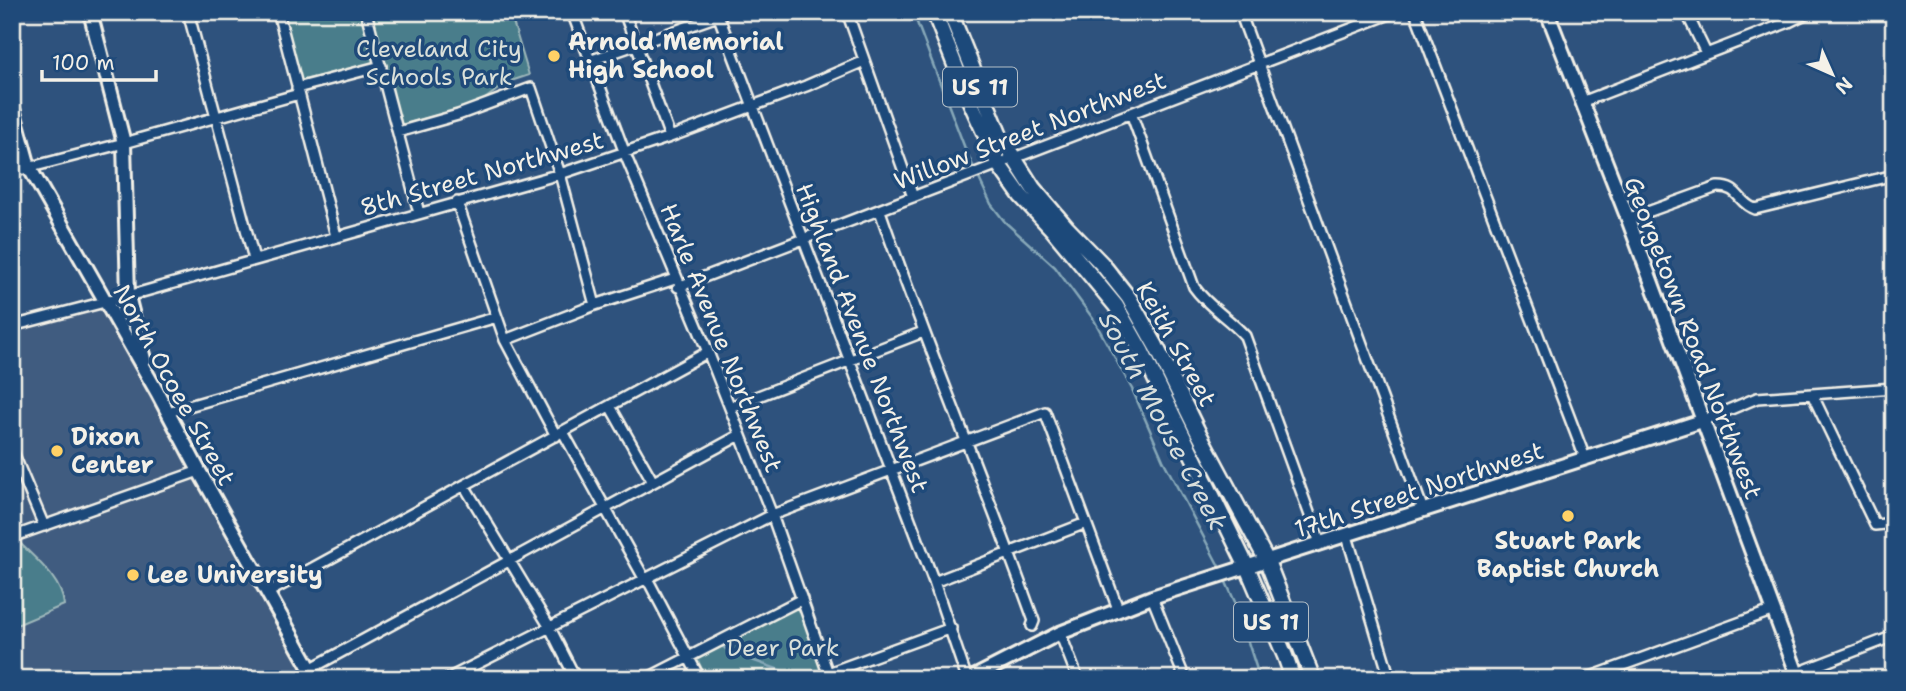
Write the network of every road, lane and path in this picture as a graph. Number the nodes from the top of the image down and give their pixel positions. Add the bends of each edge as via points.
1 (90, 12) edge
2 (188, 12) edge
3 (278, 12) edge
4 (366, 12) edge
5 (572, 12) edge
6 (624, 12) edge
7 (846, 12) edge
8 (934, 12) edge
9 (950, 12) edge
10 (1240, 12) edge
11 (1395, 12) edge
12 (1415, 12) edge
13 (1547, 12) edge
14 (1809, 12) edge
15 (717, 14) edge
16 (1384, 14) edge
17 (1690, 20) dead end
18 (636, 45) junction
19 (1706, 53) junction
20 (592, 60) junction
21 (864, 61) junction
22 (1259, 63) junction
23 (381, 66) junction
24 (298, 91) junction
25 (1582, 102) junction
26 (12, 105) edge
27 (752, 105) junction
28 (1131, 113) junction
29 (215, 117) junction
30 (398, 132) junction
31 (670, 137) junction
32 (124, 143) junction
33 (625, 153) junction
34 (1015, 159) junction
35 (999, 165) junction
36 (29, 167) junction
37 (12, 172) edge
38 (561, 174) junction
39 (1894, 175) edge
40 (913, 197) junction
41 (457, 202) junction
42 (880, 211) junction
43 (419, 213) junction
44 (1628, 219) junction
45 (336, 236) junction
46 (805, 240) junction
47 (254, 259) junction
48 (677, 283) junction
49 (128, 296) junction
50 (104, 302) junction
51 (595, 305) junction
52 (497, 317) junction
53 (12, 326) edge
54 (923, 332) junction
55 (505, 341) junction
56 (1156, 346) junction
57 (708, 352) junction
58 (1142, 352) junction
59 (850, 361) junction
60 (1894, 388) edge
61 (158, 392) junction
62 (1812, 394) junction
63 (610, 406) junction
64 (730, 407) junction
65 (168, 412) junction
66 (1702, 421) junction
67 (560, 434) junction
68 (740, 435) junction
69 (965, 441) junction
70 (12, 450) edge
71 (1585, 458) junction
72 (891, 469) junction
73 (199, 471) junction
74 (653, 482) junction
75 (465, 487) junction
76 (606, 508) junction
77 (1423, 510) junction
78 (772, 515) junction
79 (1086, 523) junction
80 (1894, 523) edge
81 (44, 526) junction
82 (1347, 536) junction
83 (12, 537) edge
84 (1320, 543) junction
85 (1010, 552) junction
86 (511, 561) junction
87 (1266, 561) junction
88 (1240, 569) junction
89 (644, 578) junction
90 (934, 582) junction
91 (267, 593) junction
92 (1152, 597) junction
93 (802, 599) junction
94 (1118, 609) junction
95 (1774, 610) junction
96 (549, 626) junction
97 (1032, 626) dead end
98 (951, 628) junction
99 (1294, 630) junction
100 (1060, 633) junction
101 (1894, 636) edge
102 (688, 657) junction
103 (1287, 659) junction
104 (313, 674) edge
105 (829, 676) edge
106 (1798, 676) edge
107 (447, 679) edge
108 (576, 679) edge
109 (646, 679) edge
110 (700, 679) edge
111 (969, 679) edge
112 (1078, 679) edge
113 (1185, 679) edge
114 (1293, 679) edge
115 (1313, 679) edge
116 (1390, 679) edge
117 (1585, 679) edge

1 - 32 street
2 - 29 street
3 - 24 street
4 - 23 street
5 - 20 street, Harle Avenue Northwest
6 - 18 street
7 - 21 street
8 - 35 main road, Keith Street / US 11
9 - 34 main road, Keith Street / US 11 via 1000,136
10 - 22 street
11 - 16 street, Willow Street Northwest
12 - 71 street
13 - 25 street, Georgetown Road Northwest
14 - 19 street
15 - 18 street
15 - 27 street, Highland Avenue Northwest
16 - 22 street, Willow Street Northwest
17 - 19 street
18 - 20 street
18 - 31 street
19 - 25 street
20 - 33 street, Harle Avenue Northwest
21 - 27 street, 8th Street Northwest
21 - 40 street
22 - 28 street, Willow Street Northwest
22 - 77 street
23 - 24 street
23 - 30 street
24 - 29 street
24 - 45 street
25 - 44 street, Georgetown Road Northwest
26 - 36 street, North Ocoee Street
27 - 31 street, 8th Street Northwest
27 - 46 street, Highland Avenue Northwest
28 - 34 street, Willow Street Northwest
28 - 84 street via 1194,287 1203,301 1245,336
29 - 32 street
29 - 47 street
30 - 38 street via 531,88
30 - 43 street
31 - 33 street, 8th Street Northwest
32 - 36 street
32 - 49 street
33 - 38 street, 8th Street Northwest
33 - 48 street, Harle Avenue Northwest
34 - 35 street, Willow Street Northwest
34 - 56 main road, Keith Street / US 11 via 1034,188 1129,298
35 - 40 street, Willow Street Northwest
35 - 58 main road, Keith Street / US 11 via 1116,306
36 - 37 street
36 - 50 street, North Ocoee Street
38 - 41 street, 8th Street Northwest
38 - 51 street
39 - 44 street via 1755,209 1736,192 1717,187
40 - 42 street, Willow Street Northwest
41 - 43 street, 8th Street Northwest
41 - 52 street
42 - 46 street, Willow Street Northwest
42 - 54 street
43 - 45 street, 8th Street Northwest
44 - 66 street, Georgetown Road Northwest
45 - 47 street, 8th Street Northwest
46 - 48 street, Willow Street Northwest
46 - 59 street, Highland Avenue Northwest
47 - 49 street, 8th Street Northwest
48 - 51 street, Willow Street Northwest
48 - 57 street, Harle Avenue Northwest
49 - 50 street, 8th Street Northwest
49 - 61 street via 143,358
50 - 53 street, 8th Street Northwest
50 - 61 street, North Ocoee Street
51 - 55 street, Willow Street Northwest
52 - 55 street
52 - 65 street
54 - 59 street
54 - 69 street
55 - 67 street
56 - 58 street
56 - 87 main road, Keith Street / US 11
57 - 63 street
57 - 64 street, Harle Avenue Northwest
58 - 88 main road, Keith Street / US 11
59 - 64 street
59 - 72 street, Highland Avenue Northwest
60 - 62 street, 17th Street Northwest
61 - 65 street, North Ocoee Street
62 - 66 street, 17th Street Northwest via 1757,398
62 - 80 street via 1875,525
63 - 67 street
63 - 74 street
64 - 68 street, Harle Avenue Northwest
65 - 73 street, North Ocoee Street
66 - 71 street, 17th Street Northwest
66 - 95 street, Georgetown Road Northwest
67 - 75 street
67 - 76 street
68 - 74 street
68 - 78 street, Harle Avenue Northwest
69 - 72 street
69 - 79 street via 1045,412
69 - 85 street
70 - 81 street
71 - 77 street, 17th Street Northwest
72 - 78 street
72 - 90 street, Highland Avenue Northwest
73 - 81 street
73 - 91 street, North Ocoee Street
74 - 76 street
75 - 86 street
75 - 91 street
76 - 86 street
76 - 89 street
77 - 82 street, 17th Street Northwest
78 - 89 street
78 - 93 street, Harle Avenue Northwest
79 - 85 street
79 - 94 street
81 - 83 street
82 - 84 street, 17th Street Northwest
82 - 116 street
84 - 87 street, 17th Street Northwest
85 - 90 street
85 - 97 street
86 - 96 street
86 - 104 street
87 - 88 street, 17th Street Northwest
87 - 99 main road, Keith Street / US 11
88 - 92 street, 17th Street Northwest
88 - 103 main road, Keith Street / US 11
89 - 96 street
89 - 102 street
90 - 98 street, Highland Avenue Northwest
91 - 104 street, North Ocoee Street
92 - 94 street, 17th Street Northwest
92 - 113 street
93 - 102 street
93 - 105 street, Harle Avenue Northwest
94 - 100 street, 17th Street Northwest
95 - 106 street, Georgetown Road Northwest
95 - 117 street
96 - 107 street
96 - 108 street
98 - 105 street
98 - 111 street, Highland Avenue Northwest
99 - 103 main road
99 - 115 main road, Keith Street / US 11
100 - 111 street, 17th Street Northwest
100 - 112 street
101 - 106 street
102 - 109 street
102 - 110 street
103 - 114 main road, Keith Street / US 11

